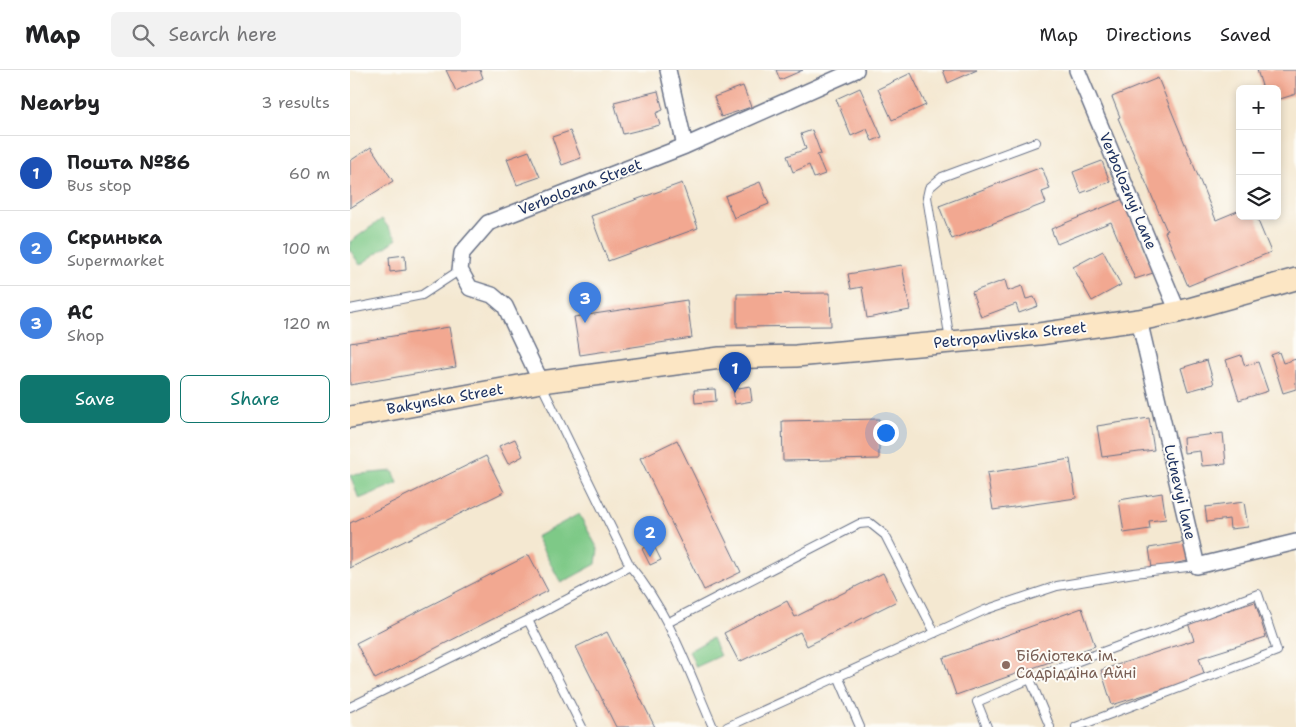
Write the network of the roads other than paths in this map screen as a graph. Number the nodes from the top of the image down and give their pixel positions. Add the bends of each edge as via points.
1 (668, 70) edge
2 (856, 70) edge
3 (1078, 70) edge
4 (1036, 142) dead end
5 (685, 146) junction
6 (460, 270) junction
7 (1296, 279) edge
8 (350, 309) edge
9 (1178, 312) junction
10 (1139, 320) junction
11 (950, 341) junction
12 (541, 382) junction
13 (350, 417) edge
14 (1296, 542) edge
15 (630, 566) junction
16 (1197, 566) junction
17 (528, 620) junction
18 (667, 623) junction
19 (934, 633) junction
20 (838, 676) junction
21 (1030, 679) junction
22 (350, 696) edge
23 (352, 705) edge
24 (582, 727) edge
25 (713, 727) edge
26 (727, 727) edge
27 (860, 727) edge
28 (987, 727) edge
29 (1050, 727) edge
30 (1076, 727) edge

1 - 5 street
2 - 5 street, Verbolozna Street
3 - 9 street, Verboloznyi Lane
4 - 11 lane via 942,177 929,188 927,197
5 - 6 street, Verbolozna Street via 488,222 462,252
6 - 8 lane via 422,295
6 - 12 street via 470,288 492,295 504,306
7 - 9 street, Petropavlivska Street
9 - 10 street, Petropavlivska Street
10 - 11 street, Petropavlivska Street via 1039,334
10 - 16 street, Lutnevyi lane
11 - 12 street, Petropavlivska Street via 796,356 720,358
12 - 13 street, Bakynska Street
12 - 15 lane
14 - 16 street
15 - 17 lane
15 - 18 lane
16 - 19 lane via 1057,586 985,610
17 - 23 lane
17 - 24 lane
18 - 19 lane via 859,524 870,523 885,535
18 - 25 lane
19 - 20 lane
20 - 26 lane
20 - 27 lane
21 - 28 lane via 977,702
21 - 29 lane
21 - 30 lane via 1258,594 1277,651
22 - 23 lane

